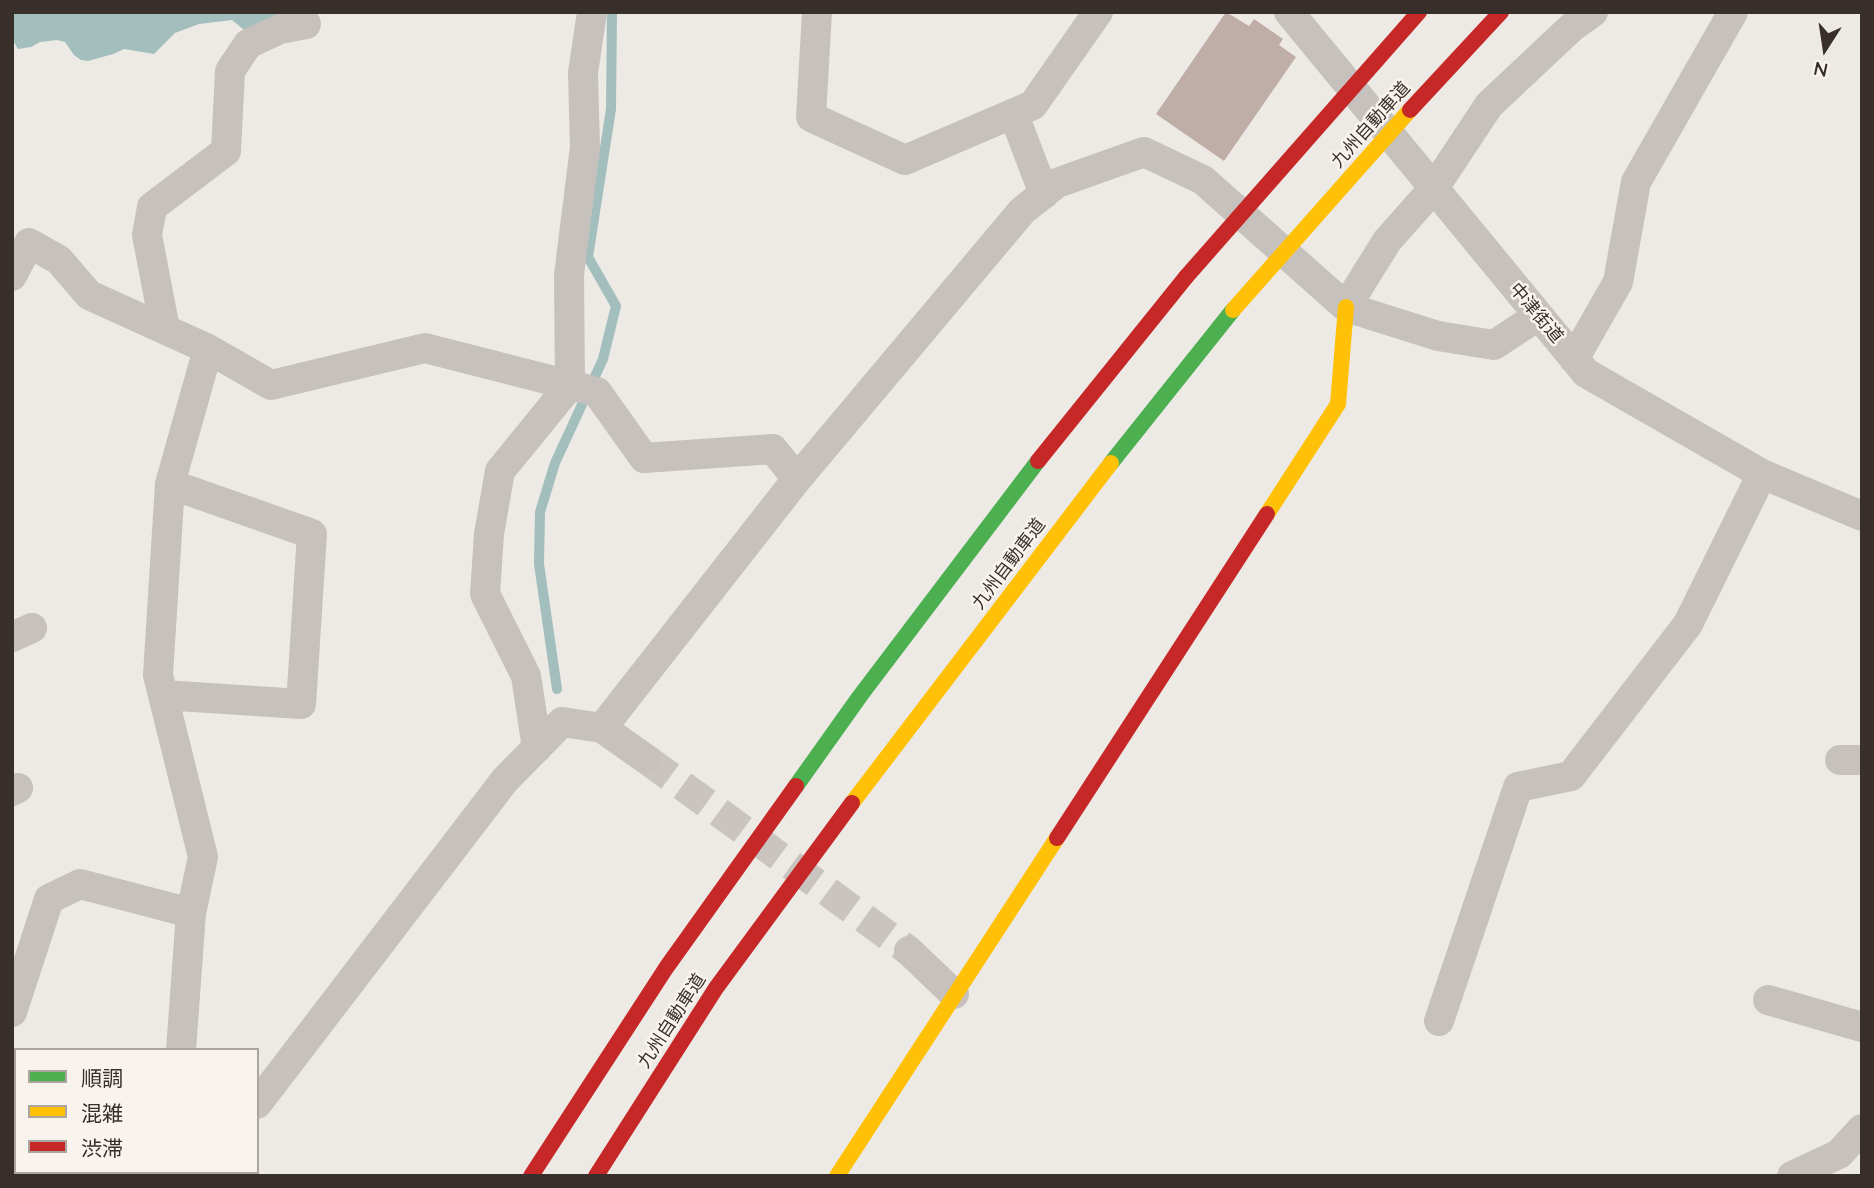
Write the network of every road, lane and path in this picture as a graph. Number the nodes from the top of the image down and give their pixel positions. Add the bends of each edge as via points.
1 (592, 12) edge
2 (817, 12) edge
3 (1098, 12) edge
4 (1289, 12) edge
5 (1419, 12) edge
6 (1501, 12) edge
7 (1593, 12) edge
8 (1733, 12) edge
9 (306, 24) dead end
10 (1014, 115) junction
11 (1434, 188) junction
12 (1044, 194) junction
13 (12, 276) edge
14 (1346, 307) junction
15 (1538, 316) junction
16 (165, 329) junction
17 (208, 349) junction
18 (1574, 359) junction
19 (570, 385) junction
20 (1762, 474) junction
21 (797, 479) junction
22 (170, 484) junction
23 (1862, 516) edge
24 (163, 695) junction
25 (602, 728) junction
26 (537, 747) junction
27 (646, 759) tunnel mouth
28 (191, 913) junction
29 (909, 951) tunnel mouth
30 (954, 994) junction
31 (1768, 1000) dead end
32 (12, 1012) edge
33 (1439, 1021) dead end
34 (1862, 1027) edge
35 (181, 1048) edge
36 (259, 1101) edge
37 (1862, 1129) edge
38 (860, 1142) junction
39 (1796, 1175) edge
40 (531, 1176) edge
41 (596, 1176) edge
42 (837, 1176) edge
43 (859, 1176) edge

1 - 19 street via 583,73 585,147 569,275
2 - 10 street via 811,117 905,160
3 - 10 street via 1033,105
4 - 11 street, 中津街道
5 - 40 main road, 九州自動車道, bridge via 1186,277 1045,452 860,696 666,968
6 - 41 main road, 九州自動車道, bridge via 1233,310 1097,481 732,966
7 - 11 street via 1489,105
8 - 18 street via 1636,182 1618,282
9 - 16 street via 280,29 248,44 230,71 226,151 152,207 146,235
10 - 12 street
11 - 14 street via 1387,241
11 - 15 street, 中津街道
12 - 14 street via 1057,183 1144,152 1203,180
12 - 21 street via 1021,211
13 - 16 street via 29,243 59,260 89,295
14 - 15 street via 1438,336 1494,345
14 - 30 main road via 1338,404
15 - 18 street, 中津街道
16 - 17 street
17 - 19 street via 271,384 425,348
17 - 22 street
18 - 20 street, 中津街道 via 1586,373
19 - 21 street via 597,392 644,458 773,449
19 - 26 street via 500,471 489,534 485,594 526,676
20 - 23 street, 中津街道
20 - 33 street via 1688,624 1572,776 1518,787
21 - 25 street
22 - 24 street via 158,675
22 - 24 street via 312,534 301,704
24 - 28 street via 203,857
25 - 26 street via 562,722
25 - 27 street
26 - 36 street via 505,780
28 - 32 street via 80,884 49,899
28 - 35 street
29 - 30 street
30 - 38 main road
31 - 34 street
37 - 39 street via 1839,1154
38 - 42 main road
38 - 43 street

